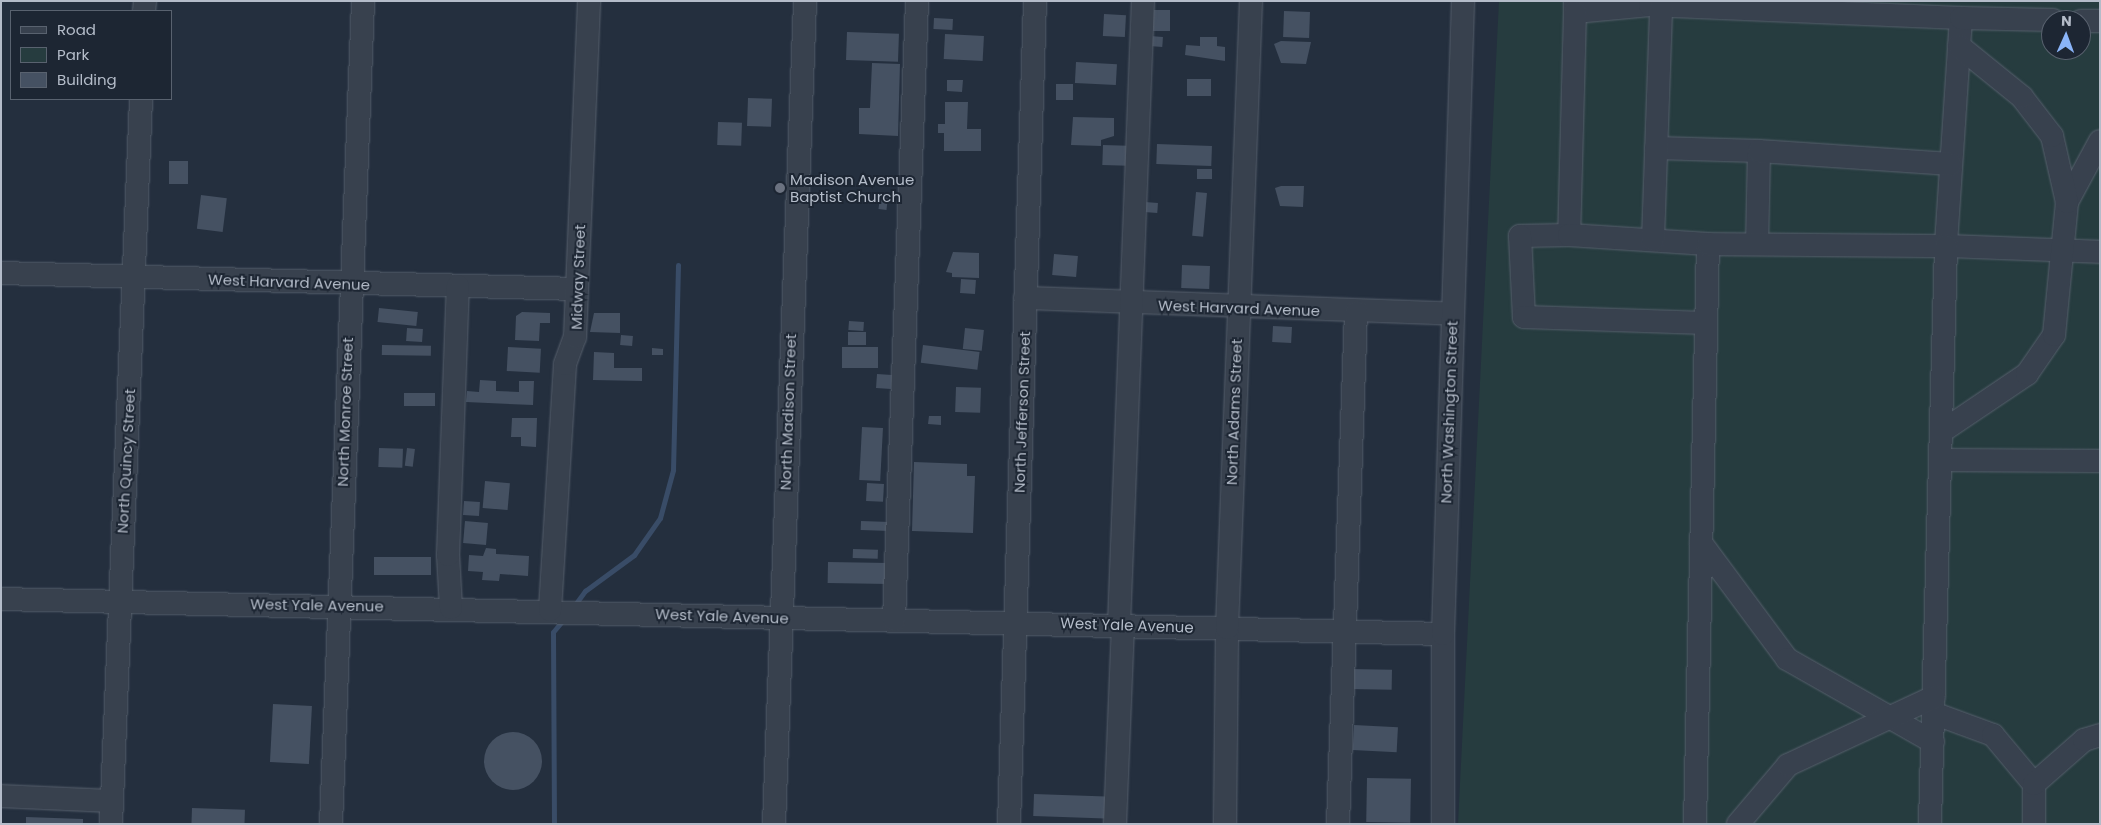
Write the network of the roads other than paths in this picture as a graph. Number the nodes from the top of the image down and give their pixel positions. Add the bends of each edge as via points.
1 (363, 1) edge
2 (589, 1) edge
3 (805, 1) edge
4 (917, 1) edge
5 (1035, 1) edge
6 (1143, 1) edge
7 (1251, 1) edge
8 (1463, 1) edge
9 (1654, 4) edge
10 (1733, 4) edge
11 (1575, 7) edge
12 (1946, 9) edge
13 (2041, 19) edge
14 (1959, 46) junction
15 (141, 100) edge
16 (2100, 141) edge
17 (1656, 148) junction
18 (1759, 150) junction
19 (1951, 164) junction
20 (2067, 202) junction
21 (1569, 235) junction
22 (1653, 240) junction
23 (1708, 244) junction
24 (1757, 244) junction
25 (1946, 246) junction
26 (2062, 252) junction
27 (2100, 252) edge
28 (1, 273) edge
29 (135, 277) junction
30 (350, 284) junction
31 (458, 286) junction
32 (577, 289) junction
33 (1025, 298) junction
34 (1131, 304) junction
35 (1238, 309) junction
36 (1356, 312) junction
37 (1452, 314) junction
38 (1706, 323) junction
39 (1941, 432) junction
40 (1940, 460) junction
41 (2100, 461) edge
42 (1701, 544) junction
43 (1, 599) edge
44 (119, 602) junction
45 (338, 605) junction
46 (451, 608) junction
47 (550, 610) junction
48 (779, 618) junction
49 (894, 620) junction
50 (1015, 621) junction
51 (1121, 625) junction
52 (1227, 628) junction
53 (1344, 631) junction
54 (1443, 634) junction
55 (1934, 705) junction
56 (1890, 718) junction
57 (2100, 735) edge
58 (1932, 742) junction
59 (2034, 784) junction
60 (1, 796) edge
61 (111, 801) junction
62 (1009, 823) edge
63 (111, 824) edge
64 (331, 824) edge
65 (774, 824) edge
66 (1029, 824) edge
67 (1115, 824) edge
68 (1225, 824) edge
69 (1338, 824) edge
70 (1443, 824) edge
71 (1695, 824) edge
72 (1738, 824) edge
73 (1930, 824) edge
74 (2034, 824) edge

1 - 30 street, North Monroe Street
2 - 32 street, Midway Street
3 - 48 street, North Madison Street
4 - 49 street
5 - 33 street, North Jefferson Street
6 - 34 street
7 - 35 street, North Adams Street
8 - 37 street, North Washington Street
9 - 10 street
9 - 11 street
9 - 17 street
10 - 12 street
11 - 21 street
12 - 13 street
12 - 14 street
14 - 19 street
14 - 20 street via 2022,96 2052,136
15 - 29 street, North Quincy Street
16 - 20 street
17 - 18 street
17 - 22 street
18 - 19 street
18 - 24 street
19 - 25 street
20 - 26 street
21 - 22 street
21 - 38 street via 1520,236 1524,316
22 - 23 street
23 - 24 street
23 - 38 street
24 - 25 street
25 - 26 street
25 - 39 street
26 - 27 street
26 - 39 street via 2054,335 2027,374
28 - 29 street, West Harvard Avenue
29 - 30 street, West Harvard Avenue
29 - 44 street, North Quincy Street
30 - 31 street, West Harvard Avenue
30 - 45 street, North Monroe Street
31 - 32 street, West Harvard Avenue
31 - 46 street via 448,554
32 - 47 street, Midway Street via 575,338 565,364
33 - 34 street, West Harvard Avenue
33 - 50 street, North Jefferson Street
34 - 35 street, West Harvard Avenue
34 - 51 street
35 - 36 street, West Harvard Avenue
35 - 52 street, North Adams Street
36 - 37 street, West Harvard Avenue
36 - 53 street
37 - 54 street, North Washington Street
38 - 42 street
39 - 40 street
40 - 41 street
40 - 55 street
42 - 56 street via 1787,659
42 - 71 street
43 - 44 street, West Yale Avenue
44 - 45 street, West Yale Avenue
44 - 61 street, North Quincy Street
45 - 46 street, West Yale Avenue
45 - 64 street, North Monroe Street
46 - 47 street, West Yale Avenue
47 - 48 street, West Yale Avenue
48 - 49 street, West Yale Avenue
48 - 65 street, North Madison Street
49 - 50 street, West Yale Avenue
50 - 51 street, West Yale Avenue
50 - 62 street, North Jefferson Street
51 - 52 street, West Yale Avenue
51 - 67 street
52 - 53 street, West Yale Avenue
52 - 68 street, North Adams Street
53 - 54 street, West Yale Avenue
53 - 69 street
54 - 70 street, North Washington Street
55 - 56 street
55 - 58 street
55 - 59 street via 1993,735
56 - 58 street
56 - 72 street via 1788,765
57 - 59 street via 2084,740
58 - 73 street
59 - 74 street
60 - 61 street
61 - 63 street, North Quincy Street
62 - 66 street

